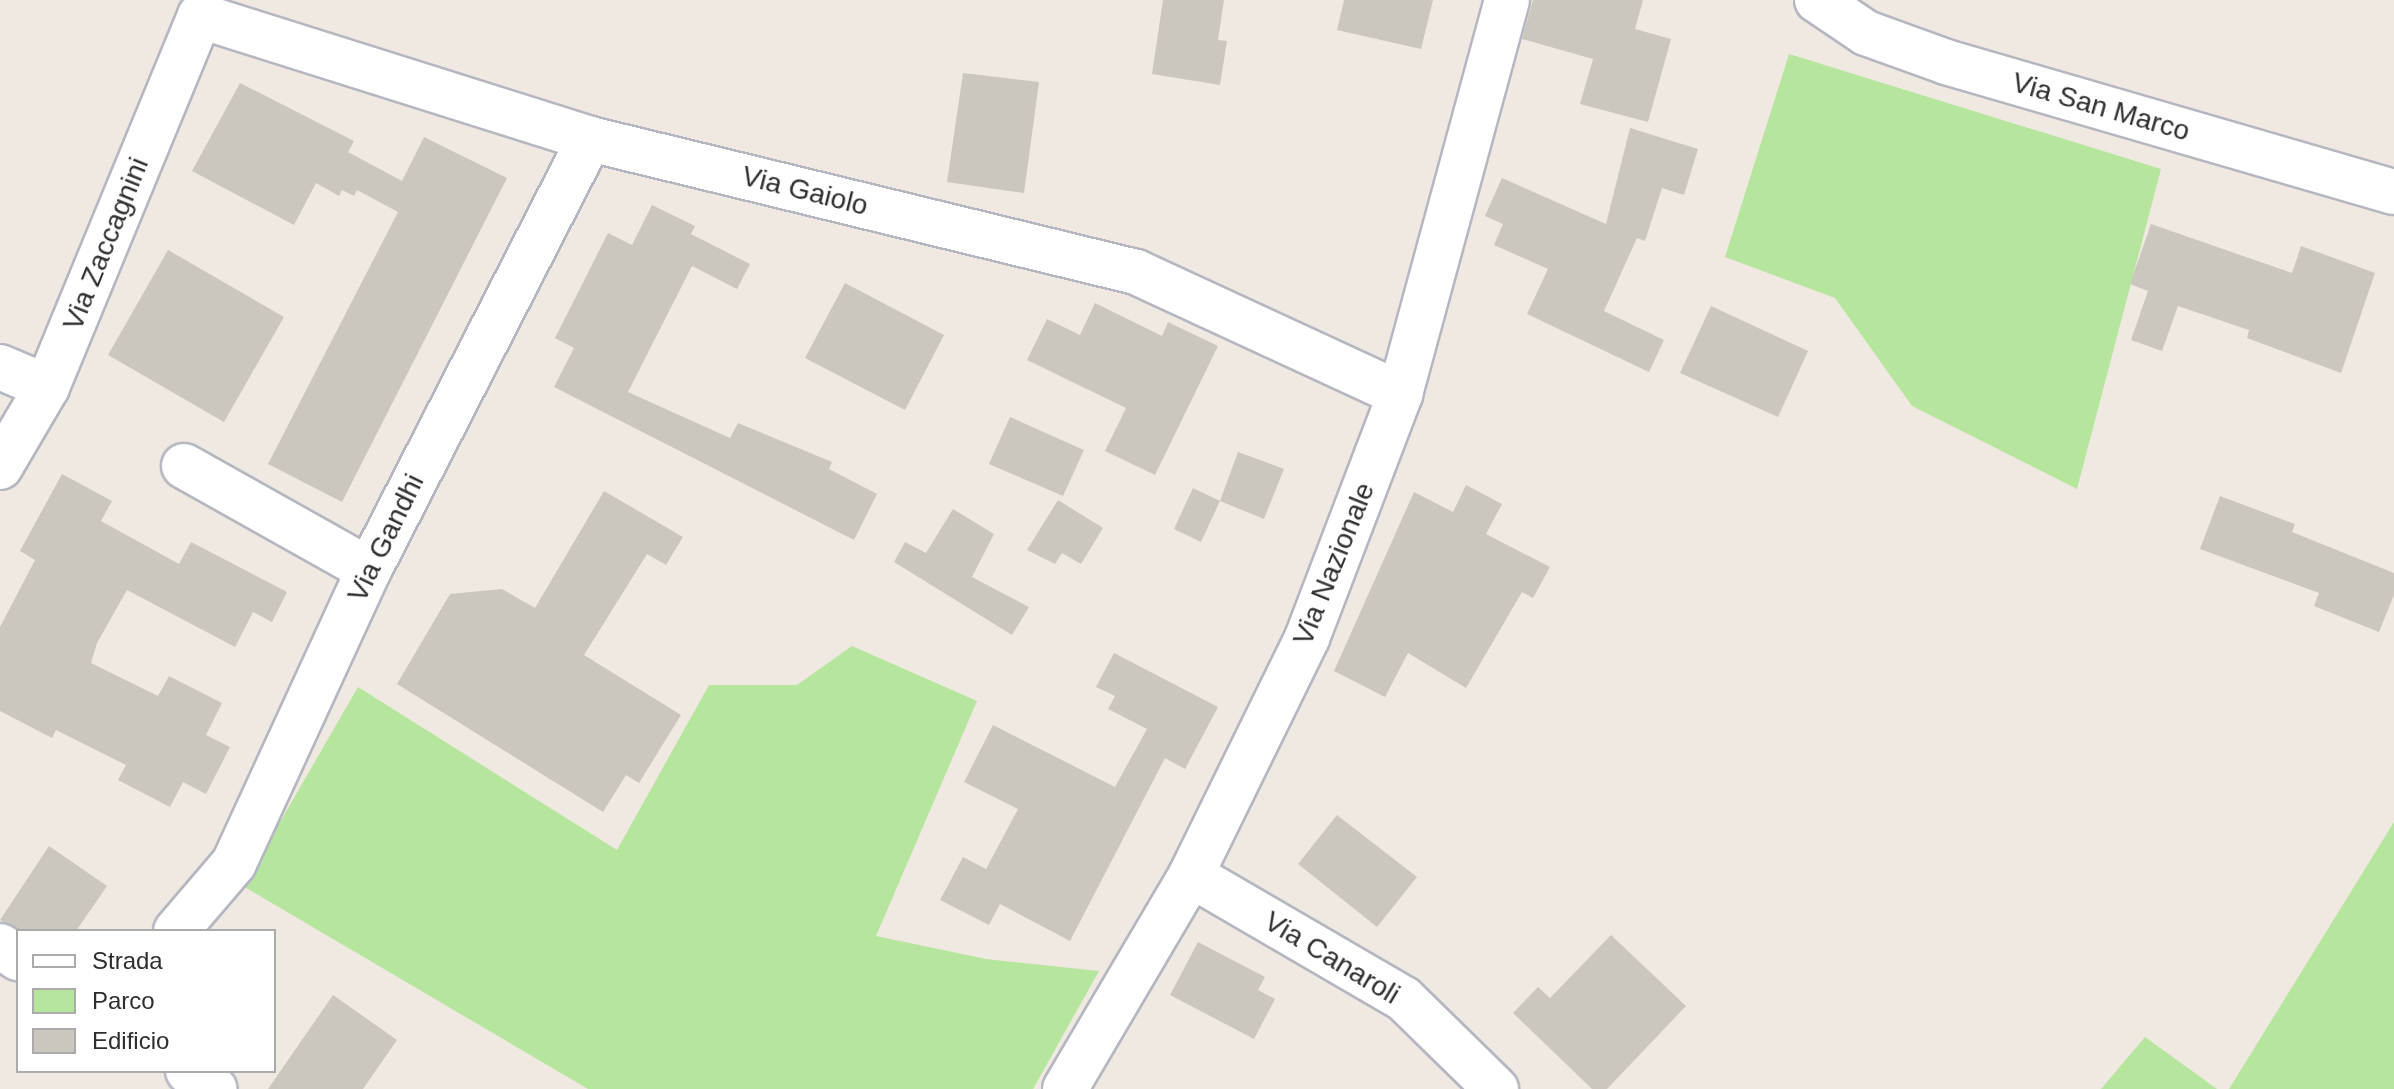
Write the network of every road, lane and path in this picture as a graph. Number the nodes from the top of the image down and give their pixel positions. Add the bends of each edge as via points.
1 (1507, 0) edge
2 (1817, 0) edge
3 (200, 16) joint
4 (590, 139) junction
5 (2394, 192) edge
6 (0, 367) edge
7 (47, 387) junction
8 (1400, 394) junction
9 (184, 466) dead end
10 (0, 467) edge
11 (369, 570) junction
12 (1191, 875) junction
13 (178, 929) edge
14 (191, 1073) edge
15 (215, 1089) edge
16 (1065, 1089) edge
17 (1496, 1089) edge

1 - 8 street, Via Nazionale
2 - 5 street, Via San Marco via 1866,33 1946,62
3 - 4 street, Via Gaiolo
3 - 7 street, Via Zaccagnini
4 - 8 street, Via Gaiolo via 1136,272
4 - 11 street, Via Gandhi
6 - 7 street
7 - 10 street, Via Zaccagnini
8 - 12 street, Via Nazionale via 1307,638
9 - 11 street
11 - 13 street, Via Gandhi via 234,863
12 - 16 street, Via Nazionale
12 - 17 street, Via Canaroli via 1404,999
14 - 15 street

